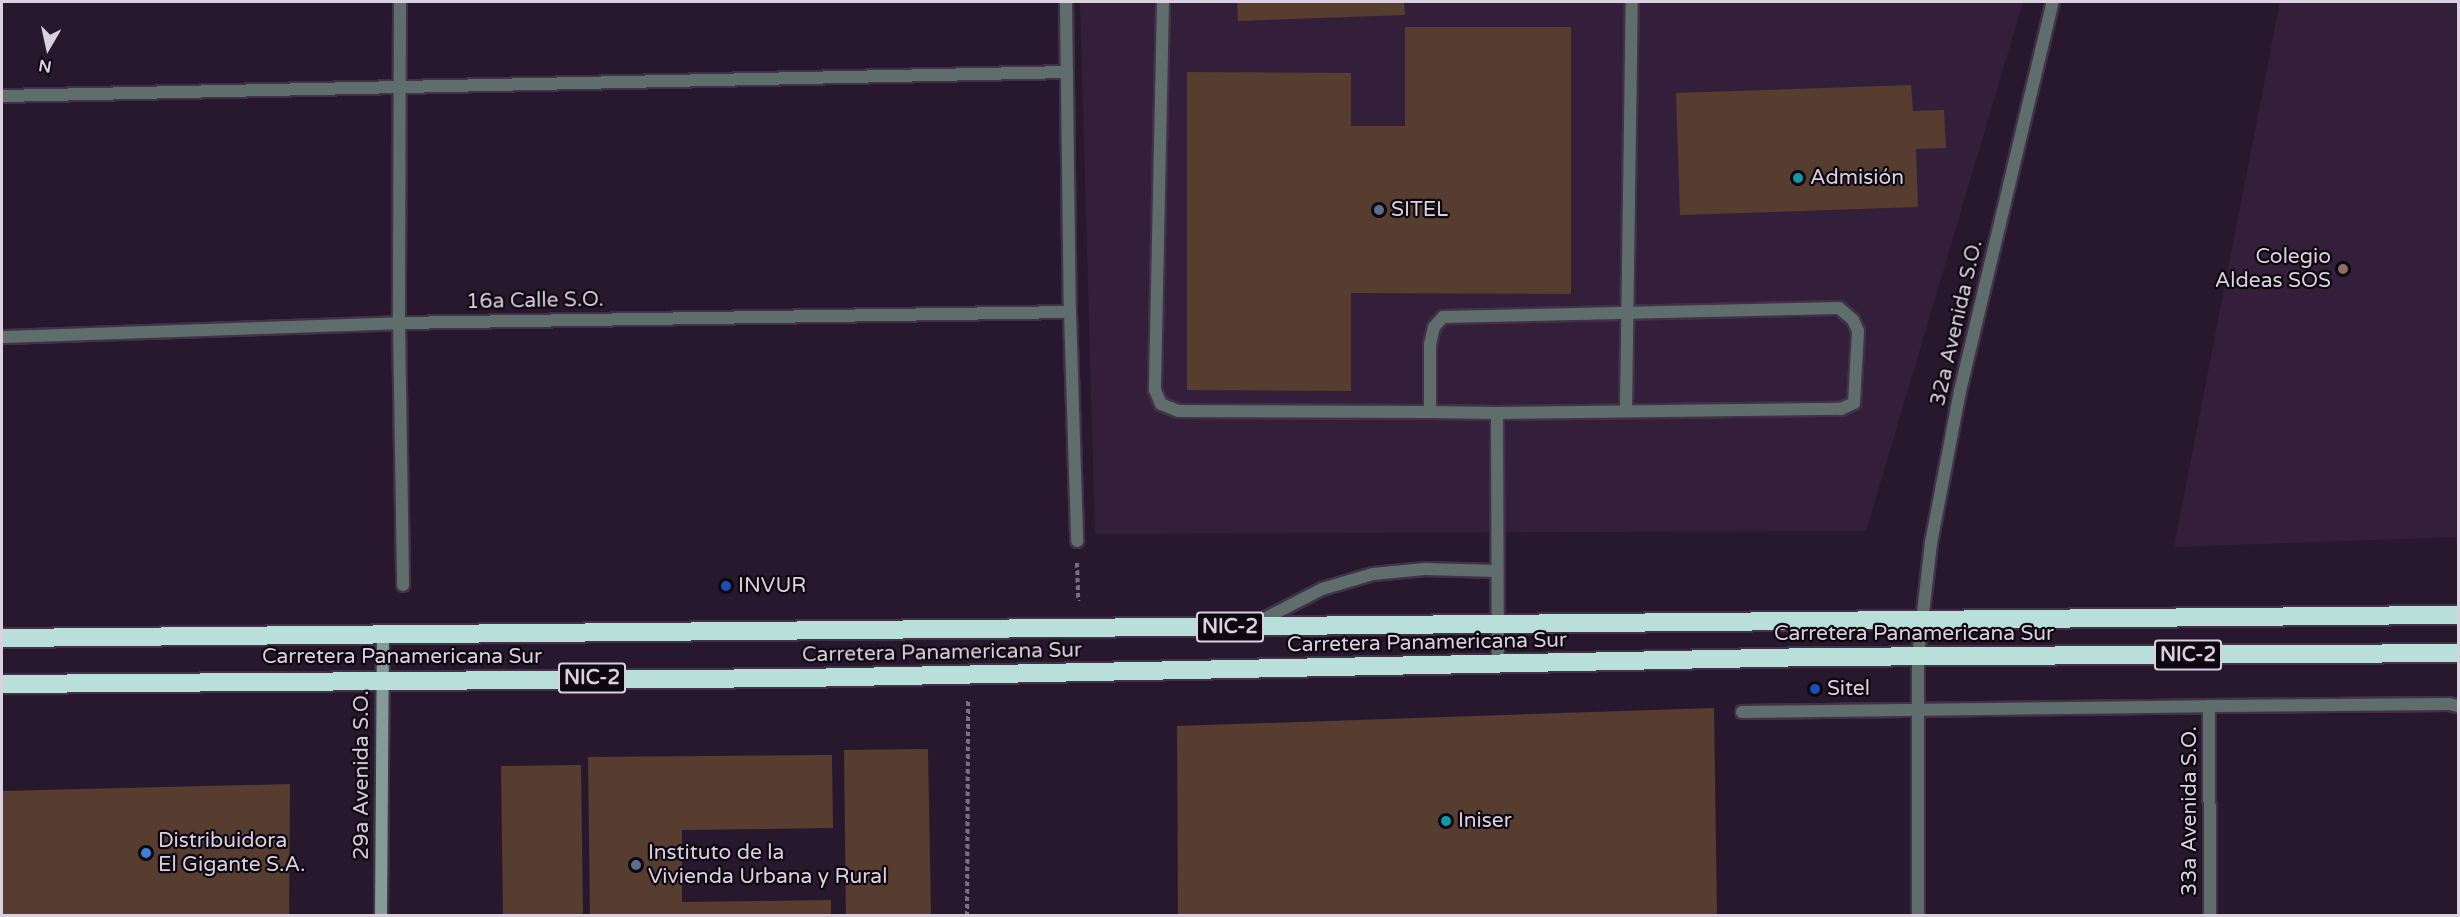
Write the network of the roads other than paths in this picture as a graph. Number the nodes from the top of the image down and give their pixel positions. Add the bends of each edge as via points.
1 (400, 2) edge
2 (1066, 2) edge
3 (1162, 2) edge
4 (1632, 2) edge
5 (2053, 2) edge
6 (1067, 72) junction
7 (399, 88) junction
8 (2, 96) edge
9 (1070, 312) junction
10 (1627, 313) junction
11 (399, 323) junction
12 (2, 336) edge
13 (1626, 411) junction
14 (1430, 412) junction
15 (1497, 413) junction
16 (1077, 541) dead end
17 (1497, 571) junction
18 (403, 585) dead end
19 (2458, 615) edge
20 (1922, 619) junction
21 (1498, 622) junction
22 (1248, 627) junction
23 (383, 635) junction
24 (2, 638) edge
25 (2458, 653) edge
26 (1918, 657) junction
27 (1498, 664) junction
28 (382, 679) junction
29 (2, 684) edge
30 (2210, 706) junction
31 (2458, 706) edge
32 (1918, 710) junction
33 (1742, 712) dead end
34 (381, 915) edge
35 (1918, 915) edge
36 (2210, 915) edge

1 - 7 street
2 - 6 street
3 - 14 street via 1155,390 1161,404 1178,411
4 - 10 street
5 - 20 street, 32a Avenida S.O. via 1960,391 1931,543
6 - 7 street
6 - 9 street
7 - 8 street
7 - 11 street
9 - 11 street, 16a Calle S.O.
9 - 16 street
10 - 13 street
10 - 13 street via 1839,308 1853,320 1858,331 1854,403 1841,409
10 - 14 street via 1443,317 1434,327 1430,345
11 - 12 street, 16a Calle S.O.
11 - 18 street
13 - 15 street
14 - 15 street
15 - 17 street
17 - 21 street
17 - 22 street via 1425,569 1373,574 1322,589
19 - 20 highway, Carretera Panamericana Sur / NIC-2
20 - 21 highway, Carretera Panamericana Sur / NIC-2
20 - 26 street, 32a Avenida S.O.
21 - 22 highway, Carretera Panamericana Sur / NIC-2
21 - 27 street
22 - 23 highway, Carretera Panamericana Sur / NIC-2
23 - 24 highway, Carretera Panamericana Sur / NIC-2
23 - 28 street, 29a Avenida S.O.
25 - 26 highway, Carretera Panamericana Sur / NIC-2
26 - 27 highway, Carretera Panamericana Sur / NIC-2
26 - 32 street, 32a Avenida S.O.
27 - 28 highway, Carretera Panamericana Sur / NIC-2 via 968,675
28 - 29 highway, Carretera Panamericana Sur / NIC-2
28 - 34 street, 29a Avenida S.O.
30 - 31 street
30 - 32 street
30 - 36 street, 33a Avenida S.O.
32 - 33 street
32 - 35 street, 32a Avenida S.O.

